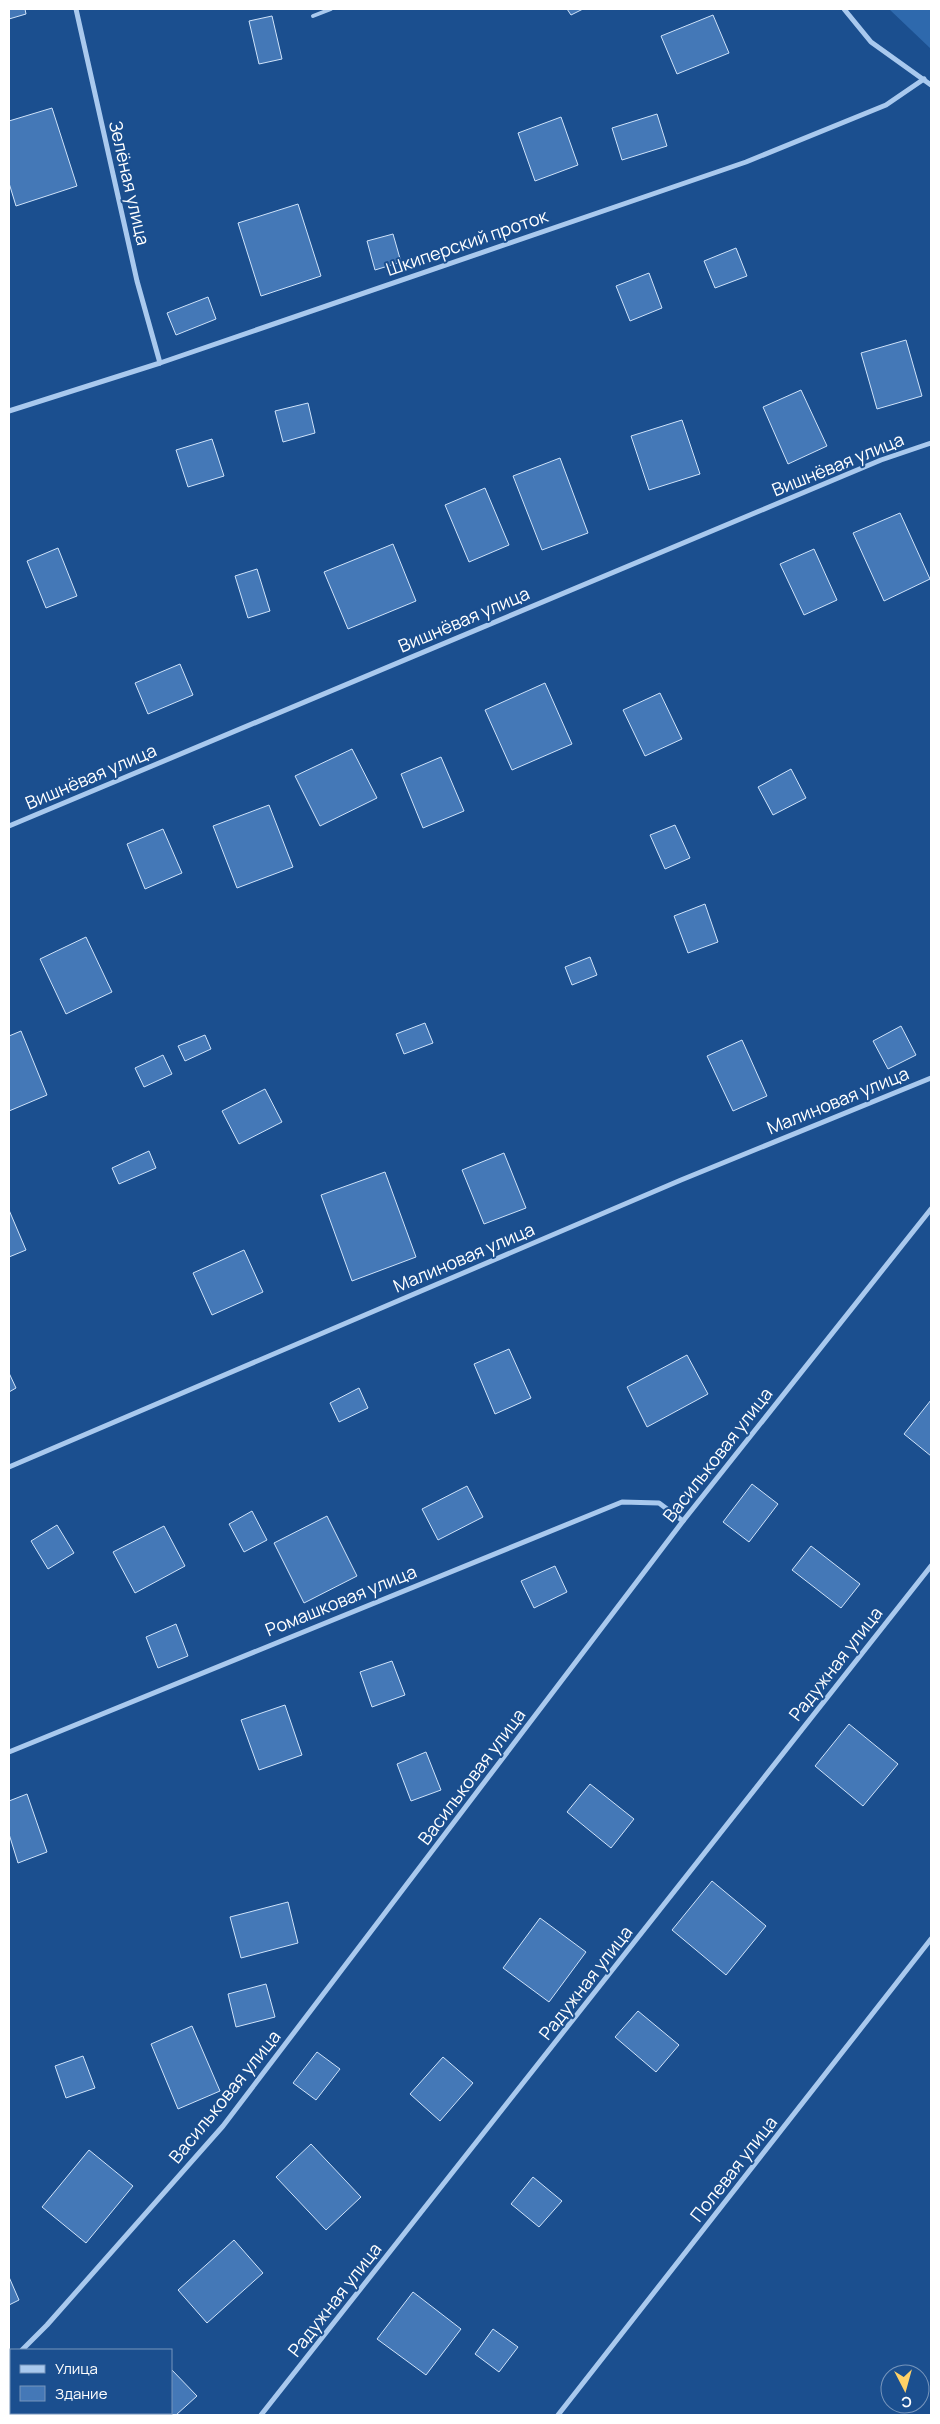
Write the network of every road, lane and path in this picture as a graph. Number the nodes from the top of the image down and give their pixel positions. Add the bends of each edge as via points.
1 (76, 9) edge
2 (331, 9) edge
3 (844, 9) edge
4 (313, 16) dead end
5 (924, 79) junction
6 (931, 85) edge
7 (160, 363) junction
8 (9, 411) edge
9 (931, 443) edge
10 (9, 826) edge
11 (931, 1078) edge
12 (931, 1210) edge
13 (9, 1467) edge
14 (683, 1521) junction
15 (931, 1566) edge
16 (9, 1752) edge
17 (931, 1939) edge
18 (23, 2349) edge
19 (261, 2415) edge
20 (558, 2415) edge

1 - 7 street, Зелёная улица via 137,281
2 - 4 lane
3 - 5 street via 871,42
5 - 6 street
5 - 7 street, Шкиперский проток via 886,106 746,162
7 - 8 street, Шкиперский проток
9 - 10 street, Вишнёвая улица via 872,464
11 - 13 street, Малиновая улица via 681,1180
12 - 14 street, Васильковая улица
14 - 16 street, Ромашковая улица via 659,1503 622,1502
14 - 18 street, Васильковая улица via 223,2126 48,2325
15 - 19 street, Радужная улица
17 - 20 street, Полевая улица

